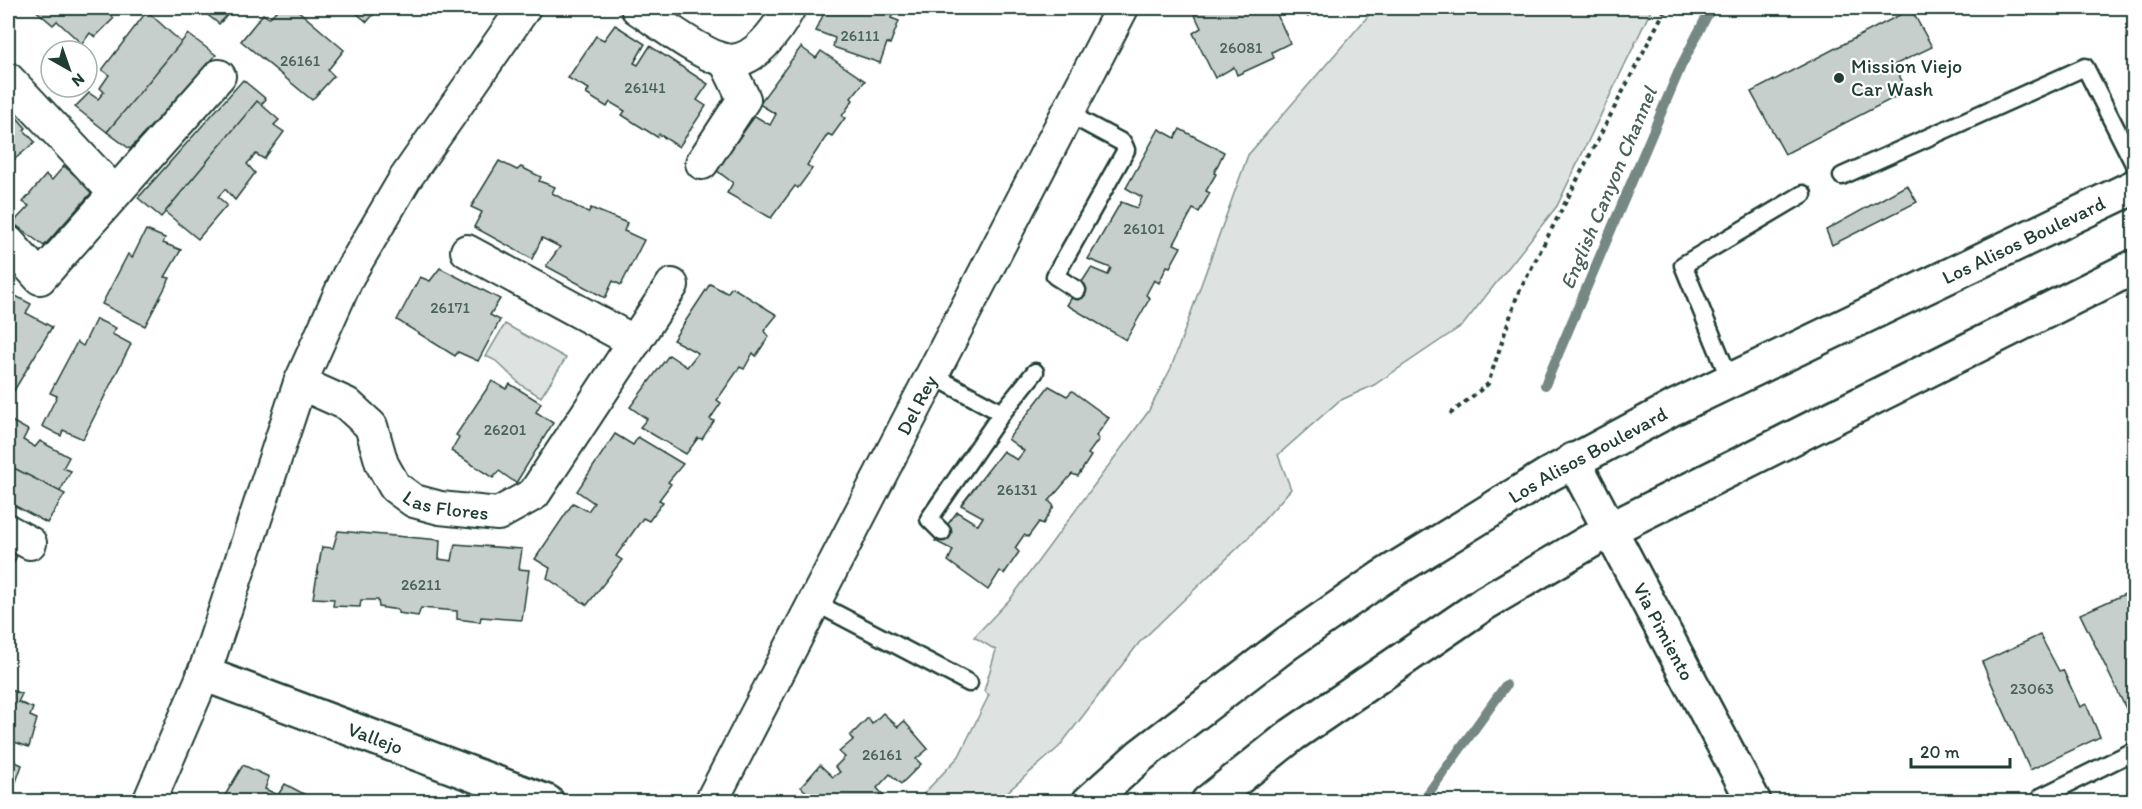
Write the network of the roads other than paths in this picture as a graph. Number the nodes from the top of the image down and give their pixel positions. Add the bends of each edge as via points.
1 (524, 8) edge
2 (637, 8) edge
3 (789, 8) edge
4 (1122, 8) edge
5 (725, 60) junction
6 (219, 76) dead end
7 (8, 79) edge
8 (1067, 113) junction
9 (702, 163) dead end
10 (2134, 164) edge
11 (1842, 176) dead end
12 (2134, 187) edge
13 (115, 193) junction
14 (1803, 194) dead end
15 (8, 242) edge
16 (467, 251) dead end
17 (2134, 267) edge
18 (672, 285) dead end
19 (1077, 290) dead end
20 (635, 342) junction
21 (1035, 372) dead end
22 (932, 375) junction
23 (1730, 380) junction
24 (300, 383) junction
25 (1002, 413) junction
26 (1573, 460) junction
27 (1611, 529) junction
28 (942, 532) dead end
29 (814, 602) junction
30 (204, 674) junction
31 (969, 683) dead end
32 (2134, 751) edge
33 (2041, 797) dead end
34 (149, 801) edge
35 (547, 801) edge
36 (711, 801) edge
37 (1089, 801) edge
38 (1208, 801) edge
39 (1754, 801) edge

1 - 24 street via 405,179 348,276
2 - 5 street via 699,49
3 - 5 street via 765,44 747,57
4 - 8 street, Del Rey
5 - 9 street via 744,99
6 - 13 street
7 - 13 street
8 - 19 lane via 1123,143 1126,150 1055,276
8 - 22 street, Del Rey
10 - 11 lane via 2085,67
12 - 23 main road, Los Alisos Boulevard
13 - 15 street via 40,278
14 - 23 lane via 1683,265
16 - 20 street
17 - 27 main road
18 - 20 street, Las Flores
20 - 24 street, Las Flores via 534,494 498,514 414,501 395,487 382,464 371,426 347,404
21 - 25 lane
22 - 25 lane
22 - 29 street, Del Rey
23 - 26 main road, Los Alisos Boulevard
24 - 30 street
25 - 28 lane via 929,519
26 - 27 main road, Via Pimiento
26 - 37 main road, Los Alisos Boulevard via 1391,572 1286,645 1141,755
27 - 38 main road via 1465,616 1292,735
27 - 39 main road, Via Pimiento
29 - 31 lane
29 - 36 street, Del Rey
30 - 34 street
30 - 35 main road, Vallejo
32 - 33 lane

